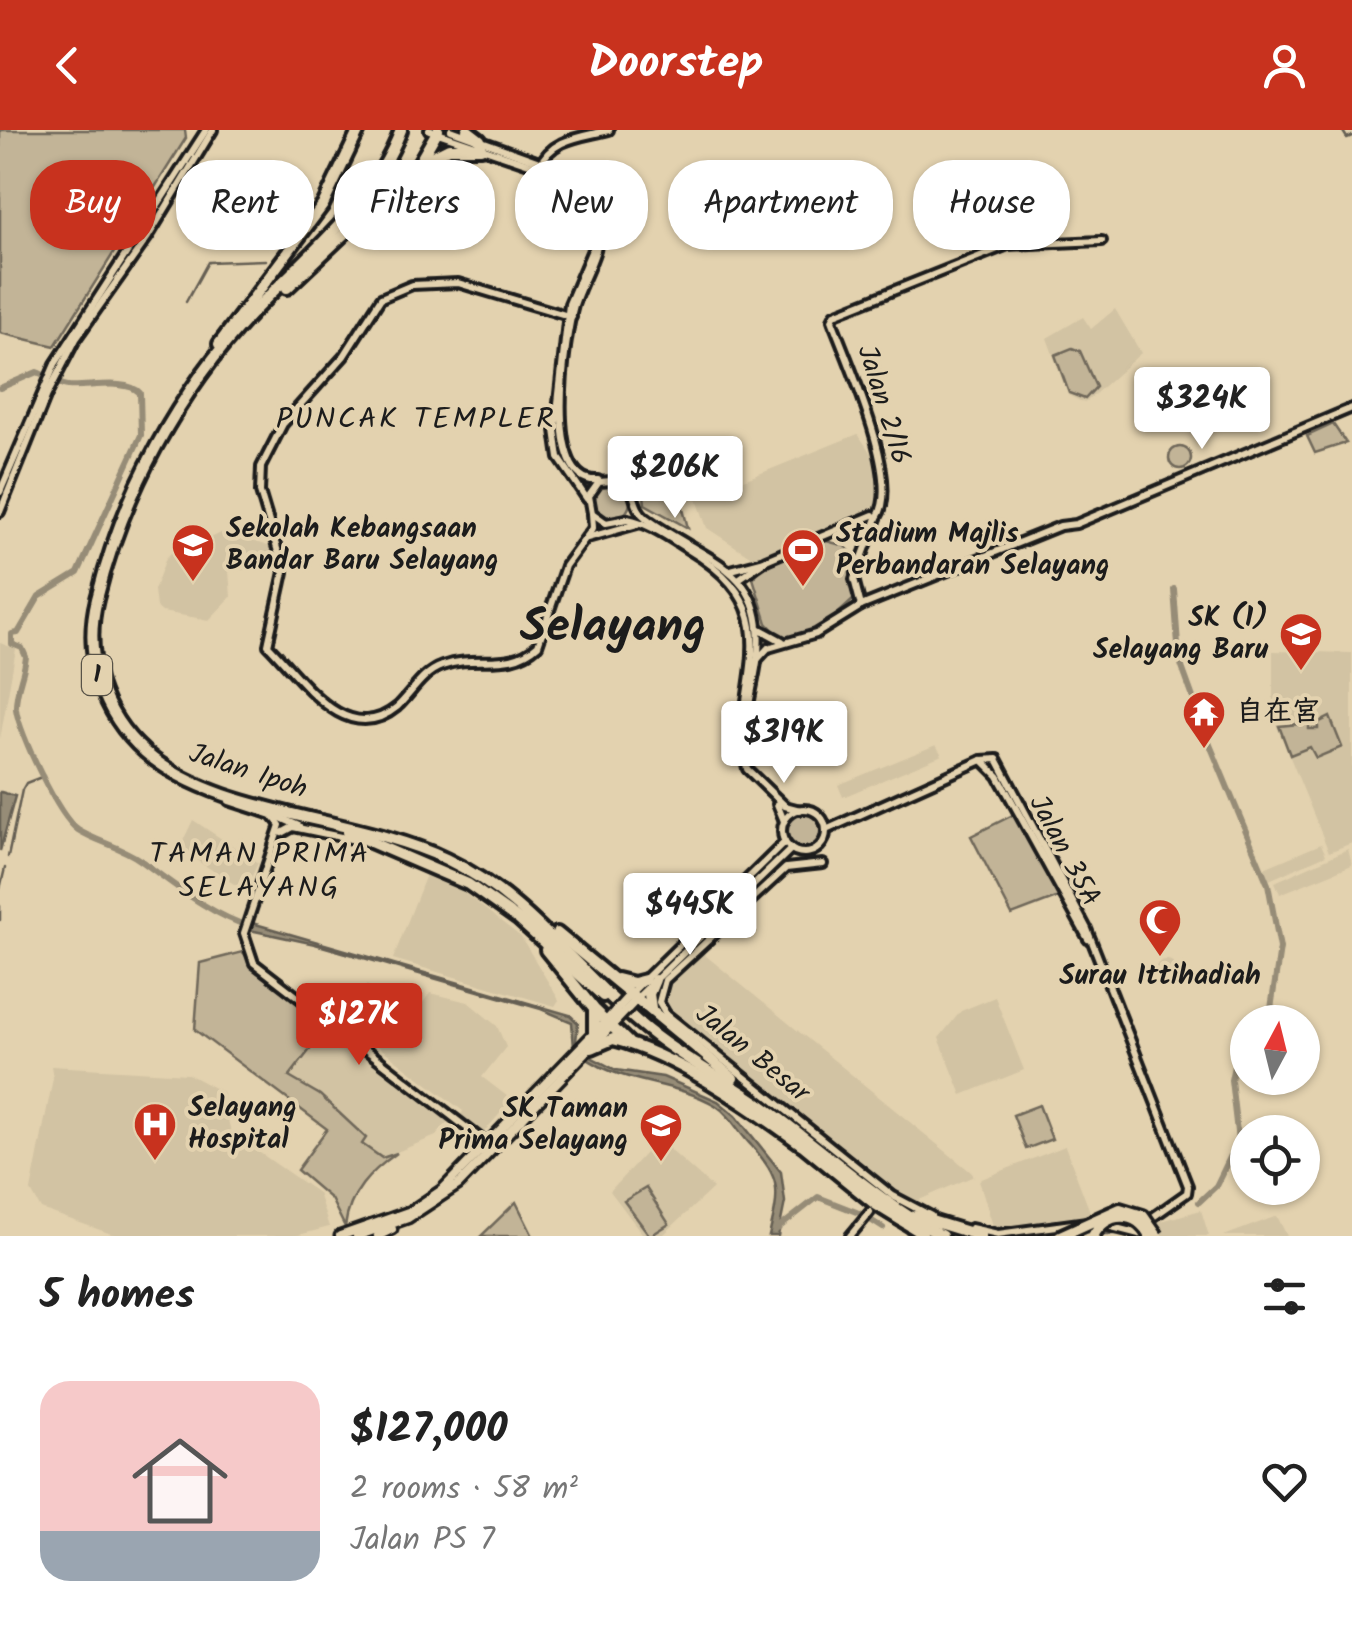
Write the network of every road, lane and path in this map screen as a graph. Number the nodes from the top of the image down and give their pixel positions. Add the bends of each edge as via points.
1 (209, 130) edge
2 (356, 130) edge
3 (398, 130) edge
4 (451, 130) edge
5 (467, 130) edge
6 (609, 130) edge
7 (435, 131) edge
8 (481, 144) junction
9 (545, 154) junction
10 (527, 158) junction
11 (421, 160) edge
12 (426, 160) edge
13 (526, 160) edge
14 (531, 160) edge
15 (542, 160) edge
16 (1102, 241) dead end
17 (334, 245) edge
18 (592, 250) edge
19 (597, 250) edge
20 (563, 315) junction
21 (218, 344) junction
22 (211, 362) junction
23 (54, 370) junction
24 (48, 384) junction
25 (1352, 408) edge
26 (624, 475) dead end
27 (604, 479) junction
28 (635, 480) dead end
29 (581, 482) junction
30 (0, 492) edge
31 (589, 502) junction
32 (635, 505) junction
33 (0, 512) edge
34 (592, 513) junction
35 (876, 515) junction
36 (626, 519) junction
37 (642, 519) junction
38 (863, 520) junction
39 (612, 524) junction
40 (874, 529) junction
41 (589, 535) junction
42 (704, 559) junction
43 (766, 560) junction
44 (731, 570) junction
45 (740, 578) junction
46 (748, 592) junction
47 (861, 606) junction
48 (752, 608) junction
49 (759, 628) junction
50 (782, 641) junction
51 (757, 660) junction
52 (982, 760) junction
53 (228, 800) junction
54 (800, 810) junction
55 (272, 815) junction
56 (822, 820) junction
57 (784, 821) junction
58 (838, 821) junction
59 (309, 830) junction
60 (826, 830) junction
61 (347, 832) junction
62 (277, 843) junction
63 (788, 845) junction
64 (383, 846) junction
65 (820, 846) junction
66 (810, 852) junction
67 (823, 864) junction
68 (475, 875) junction
69 (510, 912) junction
70 (1089, 940) junction
71 (612, 976) junction
72 (650, 980) junction
73 (632, 998) junction
74 (610, 1003) junction
75 (594, 1010) junction
76 (656, 1016) junction
77 (610, 1022) junction
78 (591, 1042) junction
79 (642, 1050) junction
80 (579, 1057) junction
81 (487, 1146) junction
82 (811, 1147) junction
83 (854, 1171) junction
84 (863, 1184) junction
85 (874, 1207) junction
86 (408, 1218) junction
87 (1134, 1232) junction
88 (340, 1236) edge
89 (357, 1236) edge
90 (378, 1236) edge
91 (850, 1236) edge
92 (927, 1236) edge
93 (942, 1236) edge
94 (981, 1236) edge
95 (1060, 1236) edge
96 (1093, 1236) edge
97 (1151, 1236) edge

1 - 23 street
1 - 23 street via 148,236
2 - 21 highway via 323,205
3 - 21 highway, Jalan Ipoh / 1 via 352,202
3 - 22 highway, Jalan Ipoh / 1 via 383,168 355,208
4 - 8 street
5 - 8 highway
6 - 9 street via 559,143
7 - 8 street
7 - 11 highway
8 - 10 street
8 - 12 highway via 448,148
8 - 13 street
9 - 10 street
9 - 15 street
10 - 14 street
16 - 35 street, Jalan 2/16 via 1008,245 833,316 873,435 885,494
17 - 22 highway
18 - 20 street
19 - 20 street
20 - 29 street via 561,430
20 - 29 street via 556,444
20 - 41 street via 458,283 412,285 381,298 344,356 282,424 261,467 260,492 284,572 268,644 338,715 369,722 443,665 506,662 532,651 548,624 565,566
21 - 53 highway, Jalan Ipoh / 1 via 170,413 131,487 94,586 87,637 98,696 124,738 167,776
22 - 68 highway, Jalan Ipoh / 1 via 150,460 100,587 92,646 108,704 145,753 191,782 400,840
23 - 24 street
24 - 30 street
24 - 33 street
25 - 47 street
26 - 29 street
27 - 29 street
27 - 31 street
27 - 32 street via 628,484
28 - 37 street
29 - 31 street
29 - 41 street
31 - 34 street
32 - 36 street
32 - 37 street
34 - 39 street
34 - 41 street
35 - 38 street
35 - 40 street, Jalan 2/16
36 - 37 street
36 - 39 street
37 - 41 street
37 - 42 street
37 - 44 street
38 - 40 street
38 - 43 street
39 - 41 street
40 - 47 street via 854,579
42 - 45 street
42 - 48 street
43 - 44 street
43 - 45 street
43 - 46 street
44 - 45 street
45 - 46 street
46 - 48 street
47 - 50 street via 816,634
48 - 49 street
48 - 57 street via 742,762 749,778 780,806
49 - 50 street
49 - 51 street
50 - 51 street
51 - 54 street via 744,744 747,769 785,806
52 - 58 street
52 - 70 street, Jalan 35A via 998,776
52 - 70 street, Jalan 35A via 991,757 1019,795
53 - 55 street
53 - 61 highway, Jalan Ipoh / 1
54 - 56 street
54 - 57 street
55 - 59 street
55 - 62 street via 280,825
56 - 58 street
56 - 60 street
57 - 63 street
58 - 60 street
59 - 62 street via 285,828
59 - 64 street
60 - 65 street
61 - 64 highway
61 - 74 highway, Jalan Ipoh / 1 via 433,860 489,892
62 - 81 street via 246,930 257,966
63 - 66 street
63 - 72 street
64 - 69 highway via 450,874
65 - 66 street
65 - 67 street
66 - 67 street
67 - 83 street, Jalan Besar via 786,868 665,980 658,998 666,1014
68 - 71 highway
68 - 82 highway, Jalan Ipoh / 1 via 542,926 640,1025
69 - 74 highway
69 - 75 highway
70 - 87 street via 1188,1188
71 - 72 highway via 628,983
71 - 73 highway
72 - 73 street
72 - 76 highway
73 - 76 highway
73 - 77 main road, bridge
74 - 82 highway, Jalan Ipoh / 1 via 643,1034
75 - 77 highway
75 - 78 highway
76 - 82 highway
77 - 78 main road
77 - 79 highway
78 - 79 highway via 614,1040
78 - 80 main road
79 - 82 highway via 736,1098
80 - 81 main road
80 - 81 main road
81 - 86 main road via 458,1185
81 - 88 main road via 420,1206
82 - 83 highway, Jalan Ipoh / 1
82 - 85 highway, Jalan Ipoh / 1
83 - 84 highway, Jalan Ipoh / 1
83 - 87 street via 920,1212 987,1232 1080,1221
84 - 93 highway, Jalan Ipoh / 1
84 - 94 highway via 913,1215
85 - 91 street
85 - 92 highway, Jalan Ipoh / 1
86 - 89 main road
86 - 90 main road
87 - 97 street
95 - 97 highway, bridge via 1120,1209 1144,1216
96 - 97 highway, bridge via 1105,1220 1124,1216

